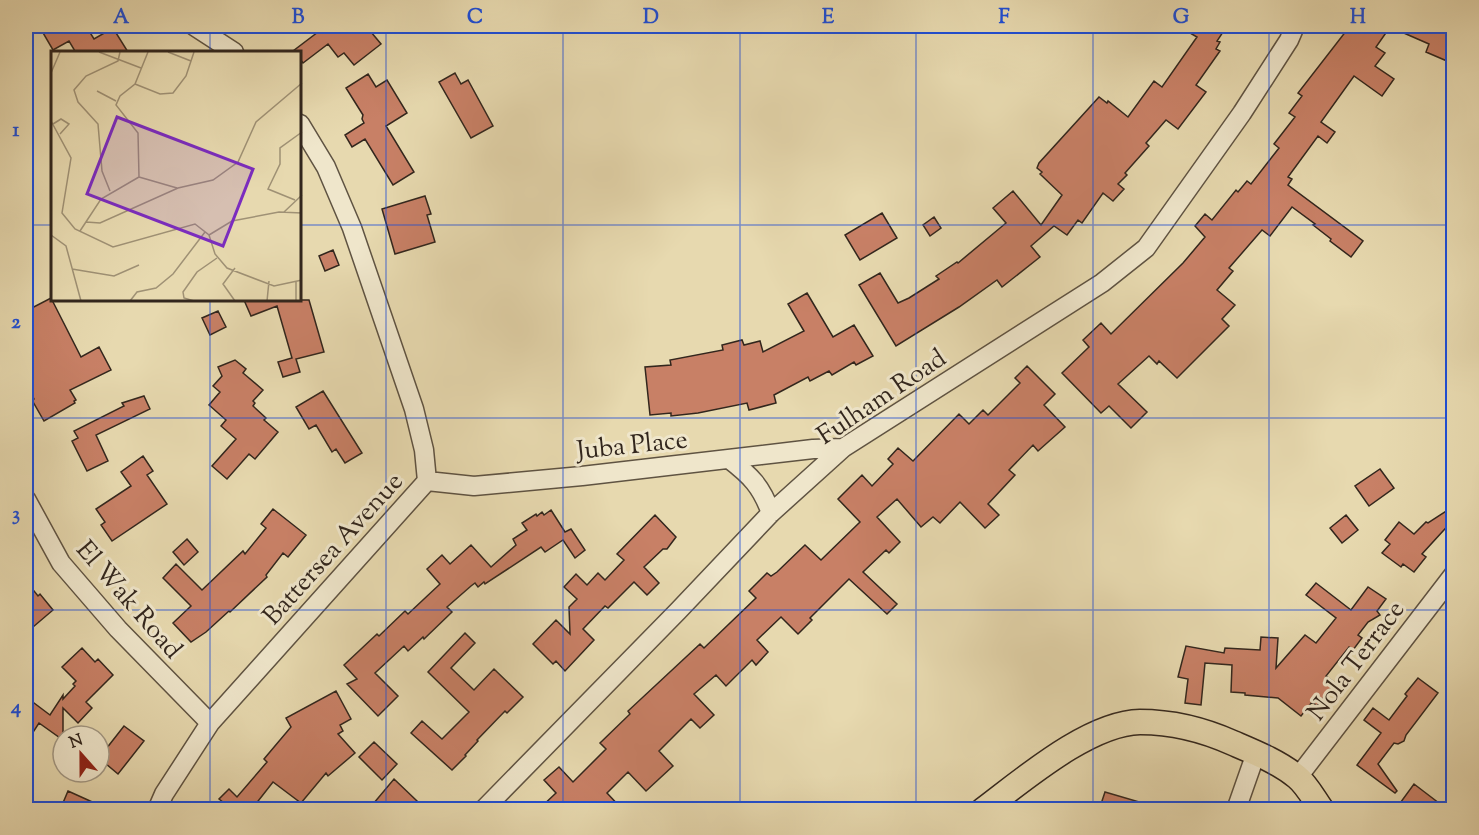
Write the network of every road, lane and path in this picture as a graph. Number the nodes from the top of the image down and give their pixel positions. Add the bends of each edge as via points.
1 (194, 26) edge
2 (1295, 26) edge
3 (232, 51) edge
4 (302, 127) edge
5 (843, 448) junction
6 (729, 459) junction
7 (427, 481) junction
8 (26, 499) edge
9 (771, 513) junction
10 (1454, 574) edge
11 (210, 723) junction
12 (1256, 753) junction
13 (1298, 777) junction
14 (157, 810) edge
15 (483, 810) edge
16 (983, 810) edge
17 (1236, 810) edge
18 (1322, 810) edge

1 - 3 street
2 - 5 street, Fulham Road via 1290,40 1242,113 1146,248 1102,283
4 - 7 street, Battersea Avenue via 326,167 352,228 414,409
5 - 6 street, Juba Place
5 - 9 street, Fulham Road
6 - 7 street, Juba Place via 474,486
6 - 9 street via 760,487
7 - 11 street, Battersea Avenue
8 - 11 street, El Wak Road via 61,563 118,629
9 - 15 street, Fulham Road
10 - 13 street, Nola Terrace
11 - 14 street, Battersea Avenue
12 - 13 main road
12 - 16 main road via 1208,732 1175,725 1120,725 1063,752
12 - 17 street
13 - 18 main road

